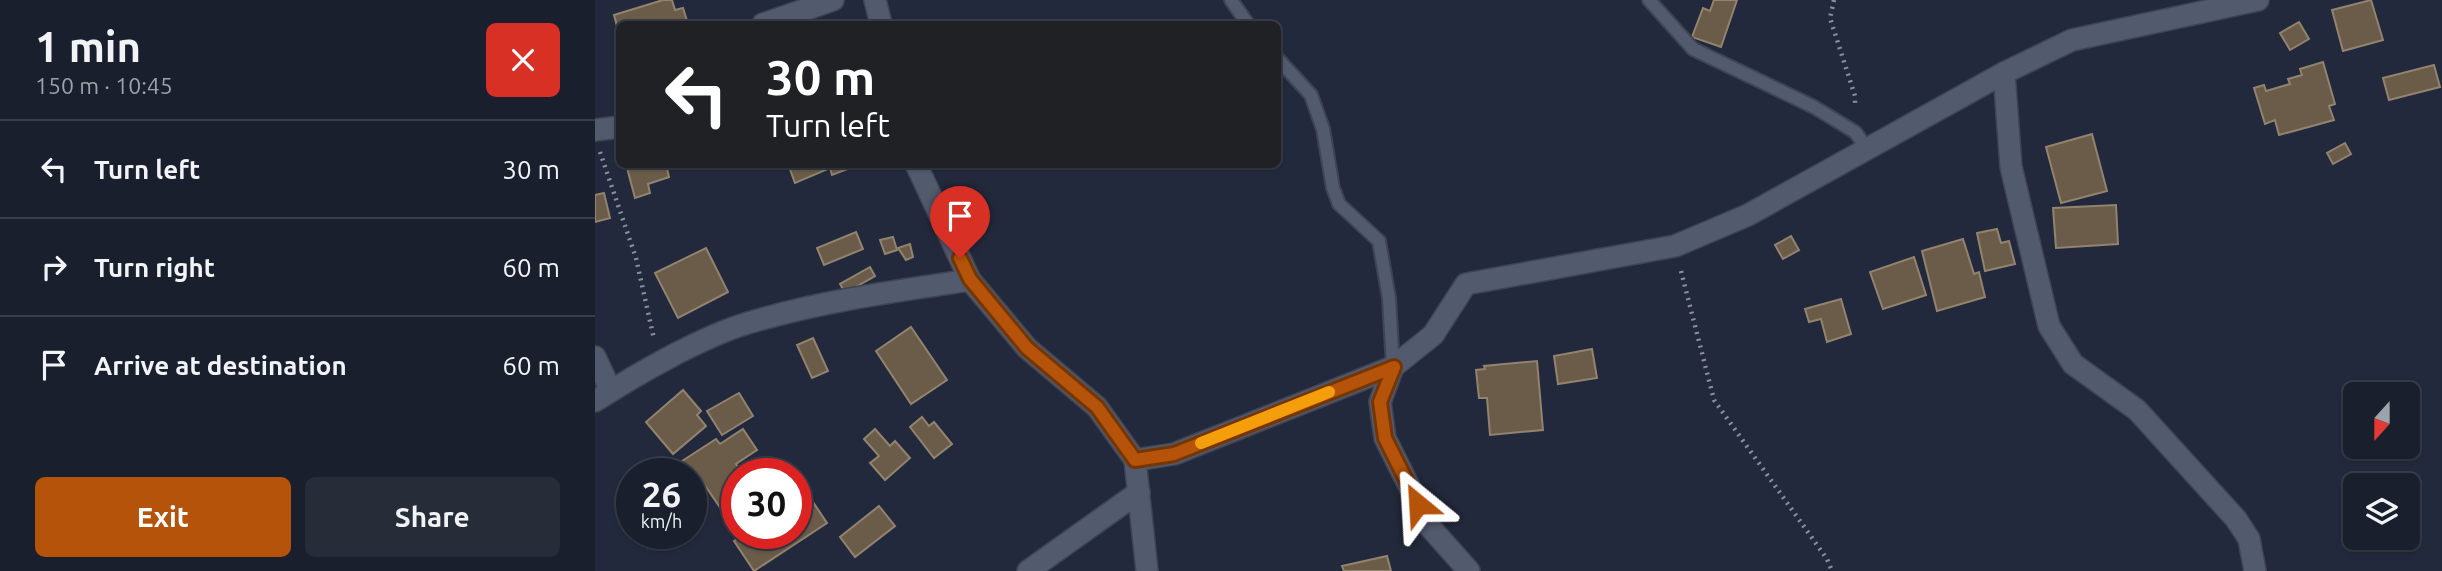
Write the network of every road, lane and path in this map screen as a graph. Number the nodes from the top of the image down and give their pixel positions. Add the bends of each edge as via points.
1 (833, 0) edge
2 (875, 0) edge
3 (1231, 0) edge
4 (1649, 0) edge
5 (1834, 0) edge
6 (2258, 0) edge
7 (772, 21) edge
8 (880, 21) edge
9 (1246, 21) edge
10 (1281, 62) edge
11 (2004, 73) junction
12 (616, 129) edge
13 (1855, 132) junction
14 (597, 140) edge
15 (1868, 149) junction
16 (918, 168) edge
17 (1675, 246) junction
18 (970, 279) junction
19 (595, 357) edge
20 (659, 363) junction
21 (1394, 367) junction
22 (603, 396) edge
23 (1135, 460) junction
24 (1139, 492) junction
25 (1028, 571) edge
26 (1147, 571) edge
27 (1469, 571) edge
28 (1832, 571) edge
29 (2255, 571) edge

1 - 7 street
2 - 8 street
3 - 9 lane
4 - 13 lane via 1693,49 1814,107
5 - 13 path via 1830,19 1855,96
6 - 11 street via 2071,40
10 - 21 lane via 1311,95 1339,204 1379,241
11 - 15 street
11 - 29 street via 2011,167 2049,326 2073,365 2137,410 2235,519 2249,539
12 - 14 street
13 - 15 lane
14 - 20 path via 636,258
15 - 17 street via 1748,215
16 - 18 street
17 - 21 street via 1466,284 1433,335
17 - 28 path via 1714,400
18 - 20 street via 835,301 746,323
18 - 23 street via 1027,348 1097,407
19 - 22 street
20 - 22 street
21 - 23 street via 1174,454
21 - 27 street via 1380,402 1385,438 1429,526
23 - 24 street
24 - 25 street
24 - 26 street

